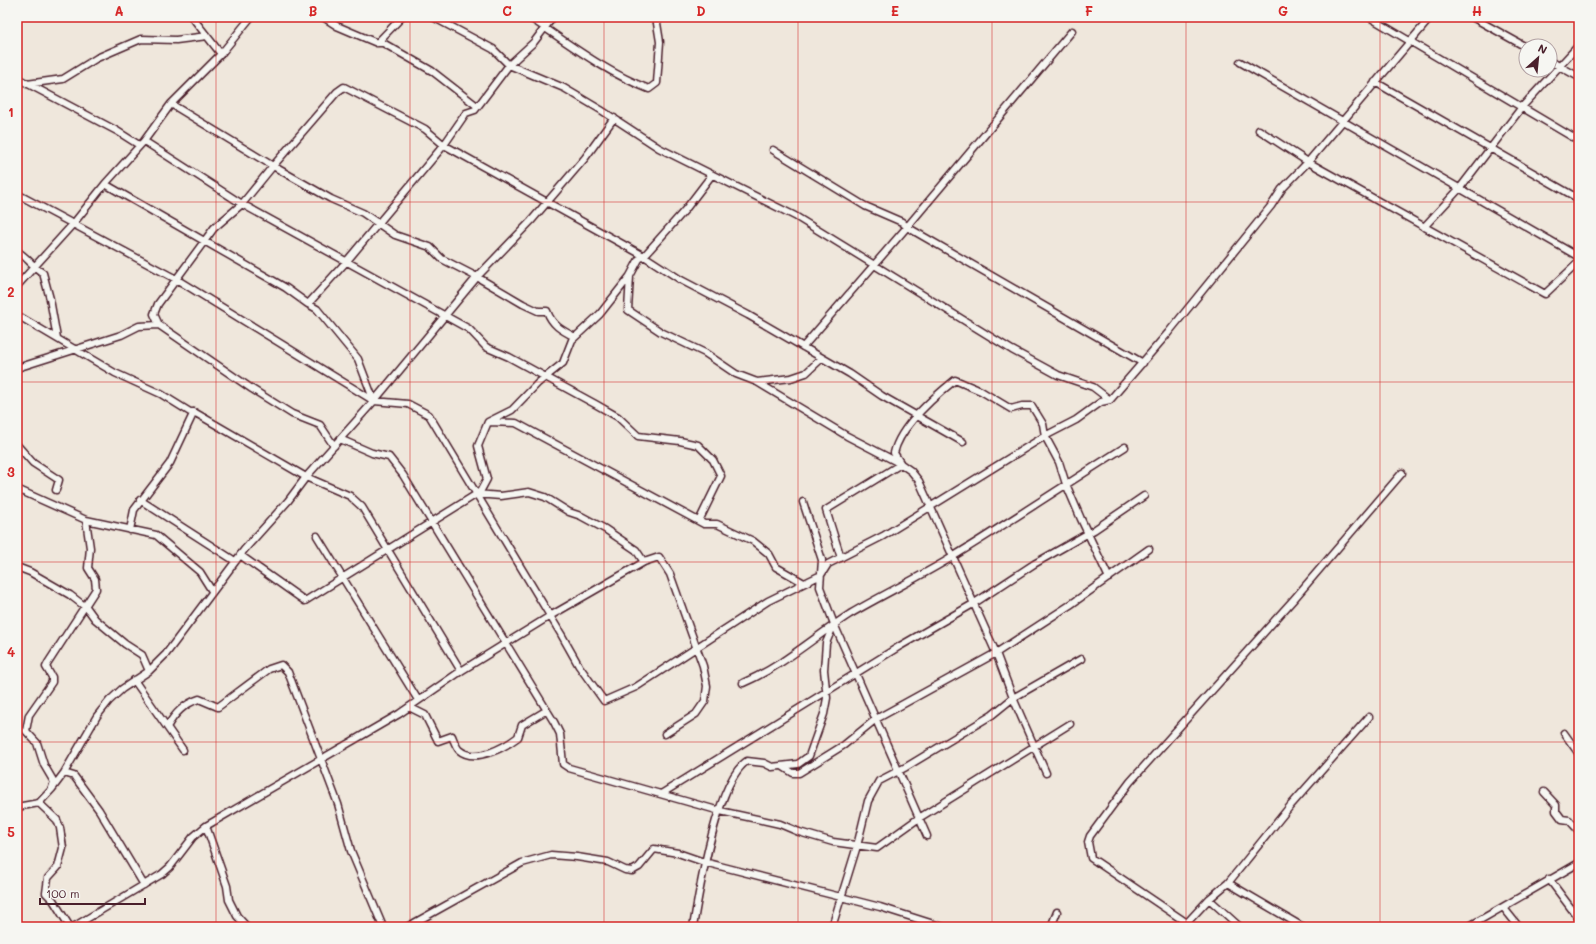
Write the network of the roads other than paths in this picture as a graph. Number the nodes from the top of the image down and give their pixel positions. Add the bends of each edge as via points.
1 (192, 17) edge
2 (251, 17) edge
3 (323, 17) edge
4 (402, 17) edge
5 (433, 17) edge
6 (529, 17) edge
7 (553, 17) edge
8 (656, 17) edge
9 (1370, 17) edge
10 (1431, 17) edge
11 (1472, 17) edge
12 (545, 28) junction
13 (1072, 31) dead end
14 (207, 36) junction
15 (1410, 41) junction
16 (377, 43) junction
17 (1518, 43) edge
18 (1579, 45) edge
19 (221, 54) junction
20 (1240, 62) dead end
21 (509, 65) junction
22 (1560, 67) junction
23 (1579, 77) edge
24 (17, 78) edge
25 (1375, 82) junction
26 (27, 84) junction
27 (171, 104) junction
28 (477, 106) junction
29 (1522, 107) junction
30 (614, 118) junction
31 (1343, 121) junction
32 (1259, 130) dead end
33 (1579, 141) edge
34 (142, 143) junction
35 (444, 145) junction
36 (1491, 148) junction
37 (773, 150) dead end
38 (1308, 162) junction
39 (273, 166) junction
40 (711, 176) junction
41 (105, 184) junction
42 (1460, 188) junction
43 (17, 194) edge
44 (1579, 199) edge
45 (548, 202) junction
46 (242, 204) junction
47 (73, 224) junction
48 (378, 224) junction
49 (1424, 226) junction
50 (907, 227) junction
51 (205, 240) junction
52 (17, 252) edge
53 (644, 256) junction
54 (1579, 256) edge
55 (346, 262) junction
56 (1579, 262) edge
57 (875, 265) junction
58 (33, 267) junction
59 (630, 276) junction
60 (477, 277) junction
61 (176, 279) junction
62 (17, 286) edge
63 (308, 304) junction
64 (17, 315) edge
65 (443, 316) junction
66 (160, 325) junction
67 (56, 338) junction
68 (575, 338) junction
69 (803, 347) junction
70 (76, 349) junction
71 (822, 358) junction
72 (1142, 363) junction
73 (17, 368) edge
74 (545, 377) junction
75 (757, 382) junction
76 (1110, 400) junction
77 (374, 401) junction
78 (194, 412) junction
79 (916, 416) junction
80 (488, 422) junction
81 (1045, 436) junction
82 (340, 439) junction
83 (963, 442) dead end
84 (17, 445) edge
85 (334, 446) junction
86 (1125, 447) dead end
87 (901, 464) junction
88 (1402, 473) dead end
89 (306, 477) junction
90 (1066, 484) junction
91 (17, 489) edge
92 (56, 490) dead end
93 (476, 494) junction
94 (1144, 496) dead end
95 (140, 500) junction
96 (803, 502) dead end
97 (931, 507) junction
98 (86, 520) junction
99 (699, 521) junction
100 (433, 523) junction
101 (130, 530) junction
102 (1089, 533) junction
103 (317, 536) dead end
104 (1149, 548) dead end
105 (388, 550) junction
106 (240, 555) junction
107 (953, 557) junction
108 (841, 558) junction
109 (236, 561) junction
110 (644, 562) junction
111 (17, 567) edge
112 (821, 575) junction
113 (344, 577) junction
114 (1109, 578) junction
115 (804, 583) junction
116 (212, 591) junction
117 (973, 604) junction
118 (85, 607) junction
119 (550, 616) junction
120 (834, 624) junction
121 (506, 644) junction
122 (695, 648) junction
123 (996, 653) junction
124 (1081, 658) dead end
125 (149, 671) junction
126 (461, 671) junction
127 (856, 674) junction
128 (134, 680) junction
129 (743, 683) dead end
130 (826, 692) junction
131 (1013, 698) junction
132 (418, 700) junction
133 (409, 706) junction
134 (547, 710) junction
135 (1369, 717) dead end
136 (876, 719) junction
137 (1070, 724) dead end
138 (167, 727) junction
139 (1564, 733) dead end
140 (665, 734) dead end
141 (1034, 748) junction
142 (183, 750) dead end
143 (1579, 754) edge
144 (322, 759) junction
145 (782, 766) junction
146 (898, 771) junction
147 (64, 773) junction
148 (1046, 773) dead end
149 (52, 789) junction
150 (1544, 792) dead end
151 (661, 794) junction
152 (39, 803) junction
153 (17, 807) edge
154 (720, 811) junction
155 (919, 818) junction
156 (206, 826) junction
157 (1579, 831) edge
158 (927, 836) dead end
159 (857, 846) junction
160 (704, 862) junction
161 (1579, 863) edge
162 (1549, 879) junction
163 (1228, 883) junction
164 (144, 885) junction
165 (842, 897) junction
166 (1209, 899) junction
167 (1503, 907) junction
168 (1057, 912) dead end
169 (1579, 919) edge
170 (1185, 925) edge
171 (70, 927) edge
172 (73, 927) edge
173 (247, 927) edge
174 (382, 927) edge
175 (407, 927) edge
176 (693, 927) edge
177 (832, 927) edge
178 (943, 927) edge
179 (1051, 927) edge
180 (1240, 927) edge
181 (1303, 927) edge
182 (1468, 927) edge
183 (1519, 927) edge

1 - 14 street
2 - 19 street
3 - 16 street via 337,26
4 - 16 street
5 - 21 street via 494,49
6 - 12 street
7 - 12 street
8 - 12 street via 660,42 657,83 649,89 596,62
9 - 15 street
10 - 15 street
11 - 17 street
12 - 21 street
13 - 50 street
14 - 19 street
14 - 26 street via 176,40 141,39 97,58 63,79
15 - 25 street
15 - 29 street
16 - 28 street via 383,43 432,71
18 - 22 street
19 - 27 street
20 - 31 street
21 - 28 street
21 - 30 street via 564,88
22 - 23 street
22 - 29 street
24 - 26 street
25 - 31 street
25 - 36 street
26 - 34 street
27 - 34 street
27 - 39 street
28 - 35 street via 475,110 466,113
29 - 33 street
29 - 36 street
30 - 40 street via 659,148
30 - 45 street
31 - 38 street
31 - 42 street
32 - 38 street
34 - 41 street
34 - 46 street
35 - 39 street via 425,129 344,87
35 - 45 street
35 - 48 street
36 - 42 street
36 - 44 street
37 - 50 street via 865,206 902,222
38 - 49 street
38 - 72 street via 1276,196 1271,206
39 - 46 street
39 - 48 street via 331,199 363,213
40 - 53 street
40 - 57 street via 795,216
41 - 47 street
41 - 51 street
42 - 49 street
42 - 54 street
43 - 47 street
45 - 53 street
45 - 60 street
46 - 51 street via 214,228
46 - 55 street
47 - 58 street
47 - 61 street
48 - 55 street
48 - 60 street via 395,235 430,247 442,259
49 - 56 street via 1545,294
50 - 57 street
50 - 72 street
51 - 61 street
51 - 63 street
52 - 58 street via 27,258
53 - 59 street via 635,264
53 - 69 street via 681,280 720,299
55 - 63 street
55 - 65 street
57 - 69 street
57 - 76 street via 1012,350 1058,375 1093,387
58 - 62 street
58 - 67 street via 43,273
59 - 68 street via 600,314
59 - 75 street via 628,310 661,332 705,353 736,374
60 - 65 street
60 - 68 street via 538,311 547,311 556,327
61 - 66 street via 155,309 154,314
61 - 77 street
63 - 77 street via 318,308 358,359
64 - 67 street
65 - 74 street via 469,329 486,347
65 - 77 street
66 - 70 street via 139,326 121,335
66 - 85 street via 292,414 320,425
67 - 70 street
68 - 74 street via 563,363
69 - 71 street
70 - 73 street
70 - 78 street via 115,373
71 - 75 street via 806,373 791,378
71 - 79 street
72 - 76 street
74 - 80 street via 512,410
74 - 99 street via 618,417 638,436 698,445 713,460 721,476
75 - 87 street via 847,436
76 - 81 street via 1101,402 1076,420
77 - 82 street
77 - 93 street via 408,404 429,415
78 - 89 street
78 - 95 street via 170,463
79 - 81 street via 955,380 981,391 1011,409 1032,406 1043,424
79 - 83 street
79 - 87 street via 894,453
80 - 93 street via 478,446 487,479
80 - 99 street via 516,423
81 - 90 street via 1059,462
81 - 97 street
82 - 85 street
82 - 100 street via 392,460
84 - 92 street via 33,464 59,480
85 - 89 street
86 - 90 street
87 - 97 street via 911,470 919,481
87 - 108 street via 826,510
88 - 170 street via 1130,782 1090,836 1088,842 1091,858
89 - 105 street via 356,500
89 - 106 street
90 - 102 street
90 - 107 street
91 - 98 street
93 - 100 street
93 - 110 street via 501,496 529,492 545,498 605,529 636,550
93 - 119 street
94 - 102 street
95 - 101 street via 134,510
95 - 109 street
96 - 112 street via 822,560
97 - 107 street
97 - 108 street
98 - 101 street
98 - 118 street via 90,548 88,568 97,584
99 - 115 street via 704,524 717,524 753,541 769,554 776,567
100 - 105 street
100 - 121 street
101 - 116 street via 161,538 200,572
102 - 114 street
102 - 117 street via 1034,564
103 - 113 street
104 - 114 street
105 - 113 street
105 - 126 street
106 - 109 street
106 - 113 street via 305,601
107 - 117 street
107 - 120 street
108 - 112 street via 828,564
109 - 116 street
110 - 119 street
110 - 122 street via 659,557 670,574
111 - 118 street via 70,595
112 - 115 street
112 - 120 street via 820,587
113 - 132 street
114 - 123 street
115 - 122 street via 768,601
116 - 125 street via 166,654
117 - 123 street
117 - 127 street
118 - 125 street via 95,619 142,655
118 - 149 street via 48,662 46,667 52,682 33,709 26,731 38,743 44,765 54,782
119 - 121 street
119 - 122 street via 578,666 604,702 636,687
120 - 127 street
120 - 129 street via 783,662
120 - 130 street via 826,643
121 - 126 street
121 - 134 street
122 - 140 street via 703,666 707,686 705,701 696,714
123 - 131 street
123 - 136 street
124 - 131 street
125 - 128 street
126 - 132 street
127 - 130 street
127 - 136 street
128 - 138 street
128 - 147 street via 109,701 97,716
130 - 145 street via 824,714 812,751 804,761
130 - 151 street
131 - 141 street
131 - 146 street via 992,715
132 - 133 street
133 - 134 street via 425,715 438,741 452,736 460,750 467,754 494,752 518,737 522,725
133 - 144 street
134 - 151 street via 560,734 564,764 569,768
135 - 163 street via 1291,805
136 - 145 street via 844,745 799,773 792,773
136 - 146 street
137 - 141 street
138 - 142 street
138 - 144 street via 187,703 199,699 218,707 269,669 281,665 288,672
139 - 143 street
141 - 148 street
141 - 155 street
144 - 156 street
144 - 174 street via 351,851
145 - 154 street via 772,767 764,763 747,761 743,763 734,776
146 - 155 street
146 - 159 street via 879,781 868,801
147 - 149 street
147 - 164 street via 74,776 100,810
149 - 152 street
150 - 157 street via 1556,804 1556,811 1562,819 1569,820
151 - 154 street
152 - 153 street
152 - 171 street via 57,820 63,848 58,867 48,878 46,893
154 - 159 street via 780,824 833,842
154 - 160 street
155 - 158 street
155 - 159 street via 877,848
156 - 164 street via 184,847 170,867
156 - 173 street via 227,886 229,900 237,916
159 - 165 street
160 - 165 street
160 - 175 street via 678,853 654,849 632,871 594,859 542,856 522,863
160 - 176 street
161 - 162 street
162 - 167 street
162 - 169 street
163 - 166 street
163 - 181 street
164 - 172 street
165 - 177 street
165 - 178 street
166 - 170 street
166 - 180 street
167 - 182 street
167 - 183 street
168 - 179 street

